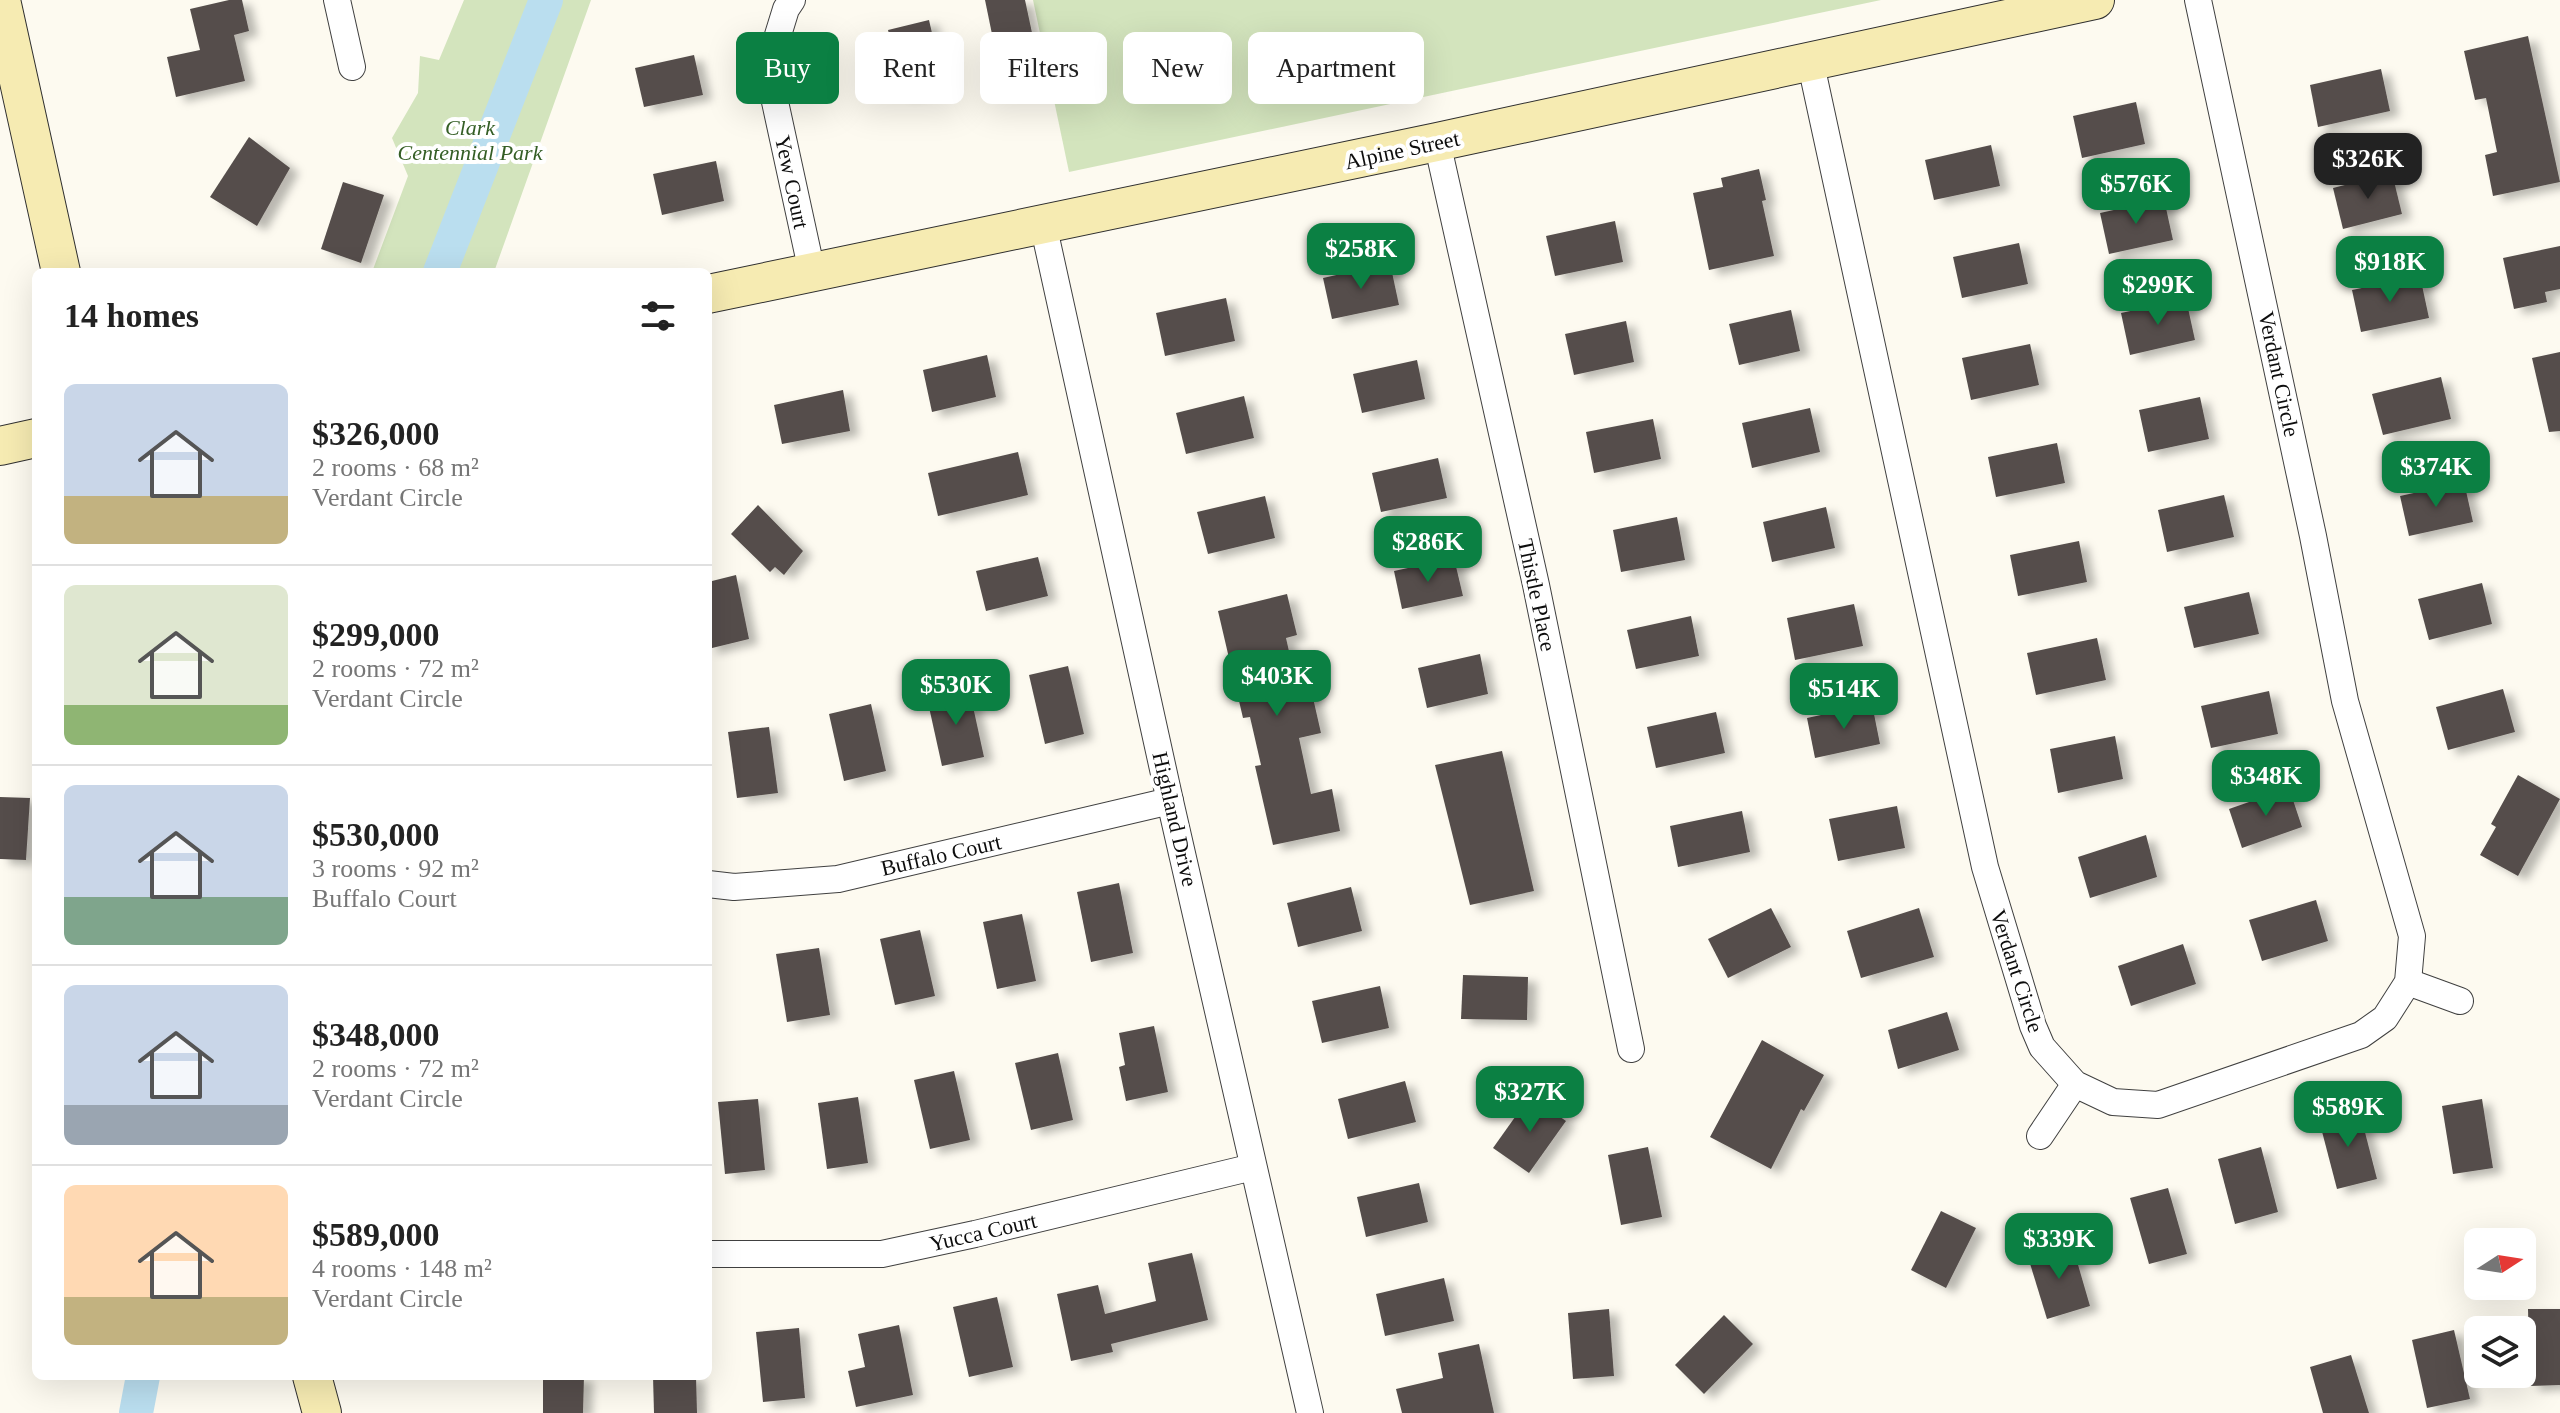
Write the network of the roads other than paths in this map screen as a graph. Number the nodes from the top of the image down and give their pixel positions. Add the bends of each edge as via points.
1 (1, 0) edge
2 (337, 0) edge
3 (792, 0) edge
4 (2095, 0) edge
5 (2198, 0) edge
6 (1810, 60) junction
7 (352, 67) dead end
8 (1437, 142) junction
9 (1043, 224) junction
10 (60, 268) edge
11 (812, 272) junction
12 (712, 293) edge
13 (32, 439) edge
14 (0, 446) edge
15 (1170, 801) junction
16 (712, 884) edge
17 (2408, 982) junction
18 (2460, 1001) dead end
19 (1631, 1049) dead end
20 (2075, 1084) junction
21 (2040, 1136) dead end
22 (1253, 1167) junction
23 (712, 1254) edge
24 (313, 1380) edge
25 (322, 1413) edge
26 (1310, 1413) edge

1 - 10 street
2 - 7 street
3 - 11 street, Yew Court via 774,48 772,88
4 - 6 street, Alpine Street
5 - 17 street, Verdant Circle via 2345,701 2412,936
6 - 8 street, Alpine Street
6 - 20 street, Verdant Circle via 1985,867 2033,1026 2042,1047
8 - 9 street, Alpine Street
8 - 19 street, Thistle Place via 1536,585
9 - 11 street, Alpine Street
9 - 15 street, Highland Drive
11 - 12 street, Alpine Street
13 - 14 street
15 - 16 street, Buffalo Court via 838,879
15 - 22 street, Highland Drive
17 - 18 street
17 - 20 street, Verdant Circle via 2385,1018 2361,1035 2158,1105 2113,1102
20 - 21 street
22 - 23 street, Yucca Court via 882,1254
22 - 26 street, Highland Drive
24 - 25 street

